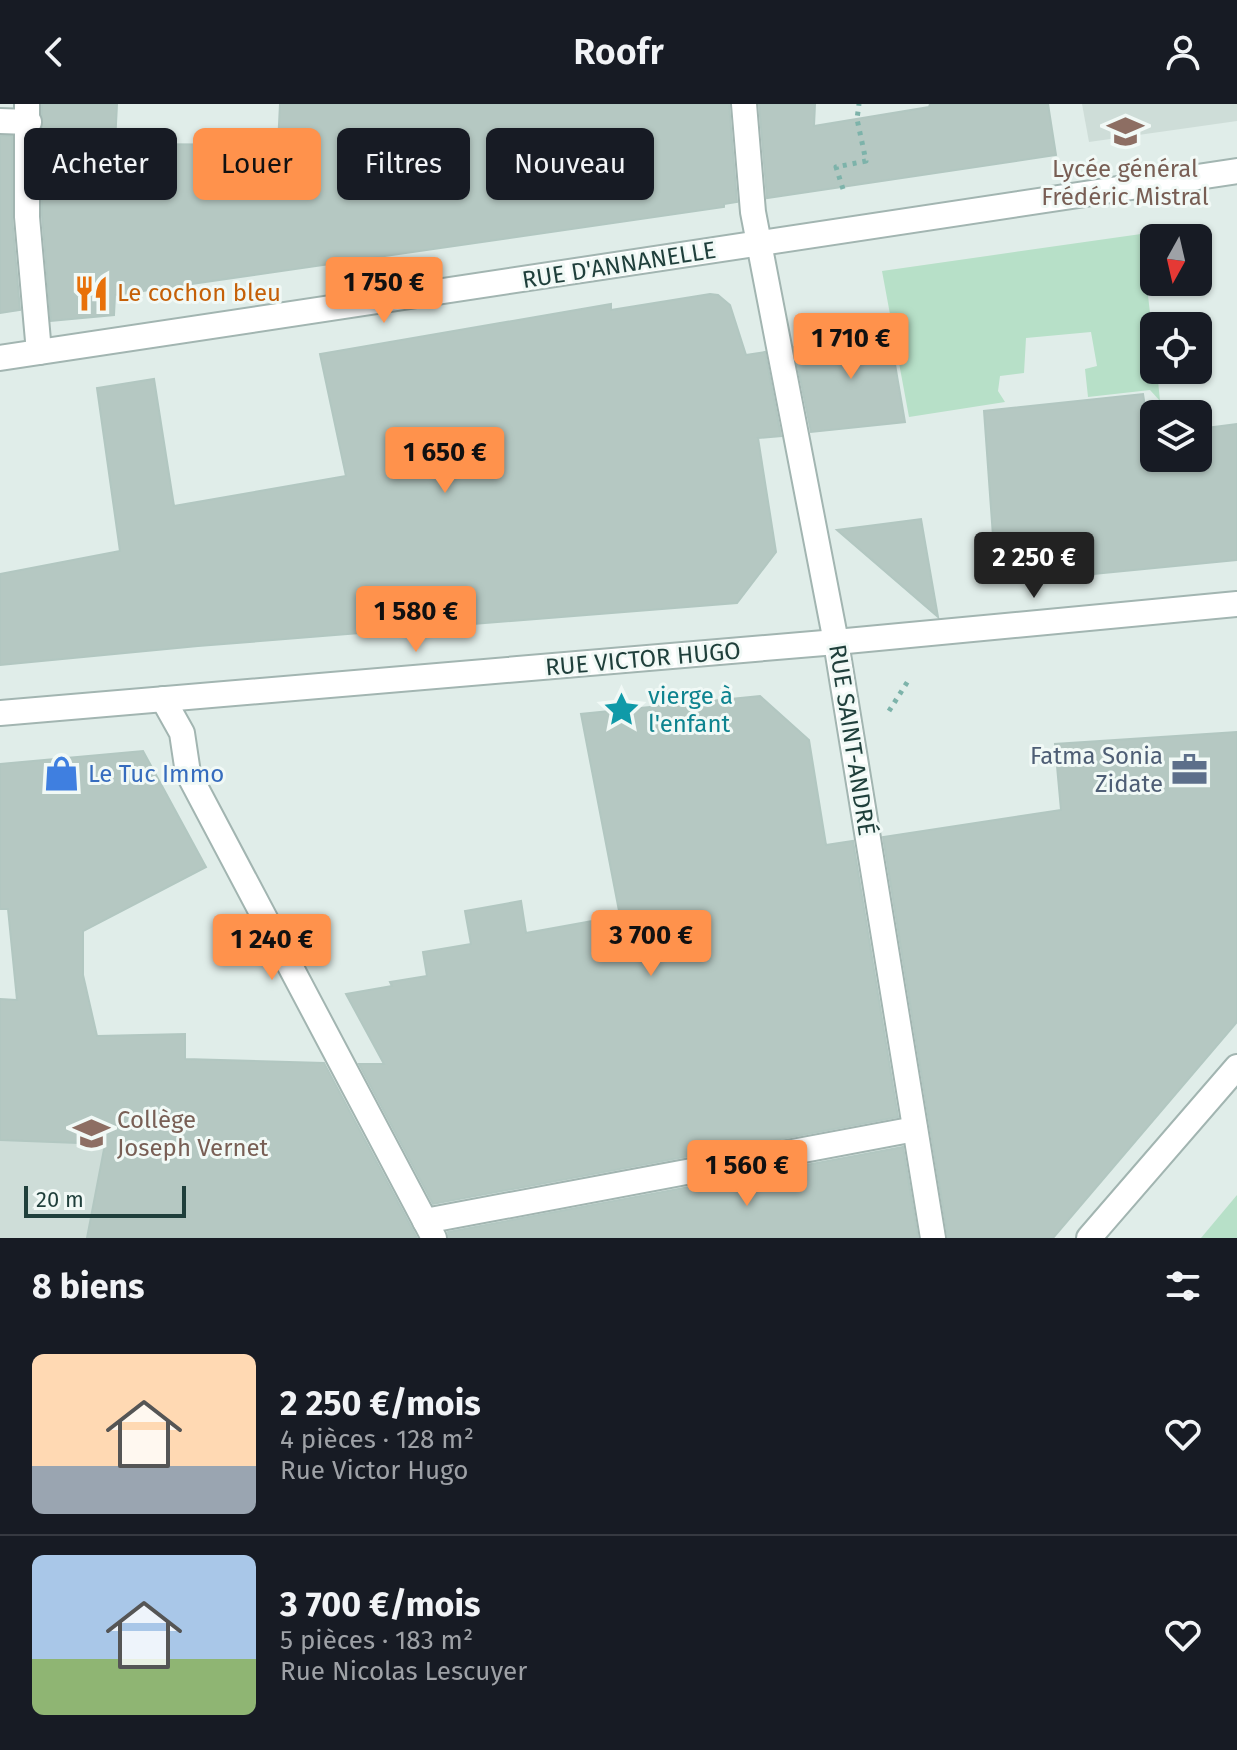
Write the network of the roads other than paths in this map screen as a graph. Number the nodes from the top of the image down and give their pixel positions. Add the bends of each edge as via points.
1 (744, 104) edge
2 (28, 113) edge
3 (0, 121) edge
4 (1237, 171) edge
5 (761, 244) junction
6 (39, 352) junction
7 (0, 358) edge
8 (1237, 604) edge
9 (836, 642) junction
10 (163, 699) junction
11 (0, 713) edge
12 (1237, 1067) edge
13 (915, 1129) junction
14 (429, 1229) edge
15 (933, 1238) edge
16 (1089, 1238) edge

1 - 5 street, RUE SAINT-ANDRÉ via 753,212
2 - 3 street
2 - 6 street via 27,217
4 - 5 street, RUE D'ANNANELLE
5 - 6 street, RUE D'ANNANELLE
5 - 9 street, RUE SAINT-ANDRÉ
6 - 7 street, RUE D'ANNANELLE
8 - 9 street, RUE VICTOR HUGO
9 - 10 street, RUE VICTOR HUGO
9 - 13 street, RUE SAINT-ANDRÉ
10 - 11 street, RUE VICTOR HUGO
10 - 14 street via 182,733 188,773
12 - 16 street
13 - 14 street
13 - 15 street, RUE SAINT-ANDRÉ

